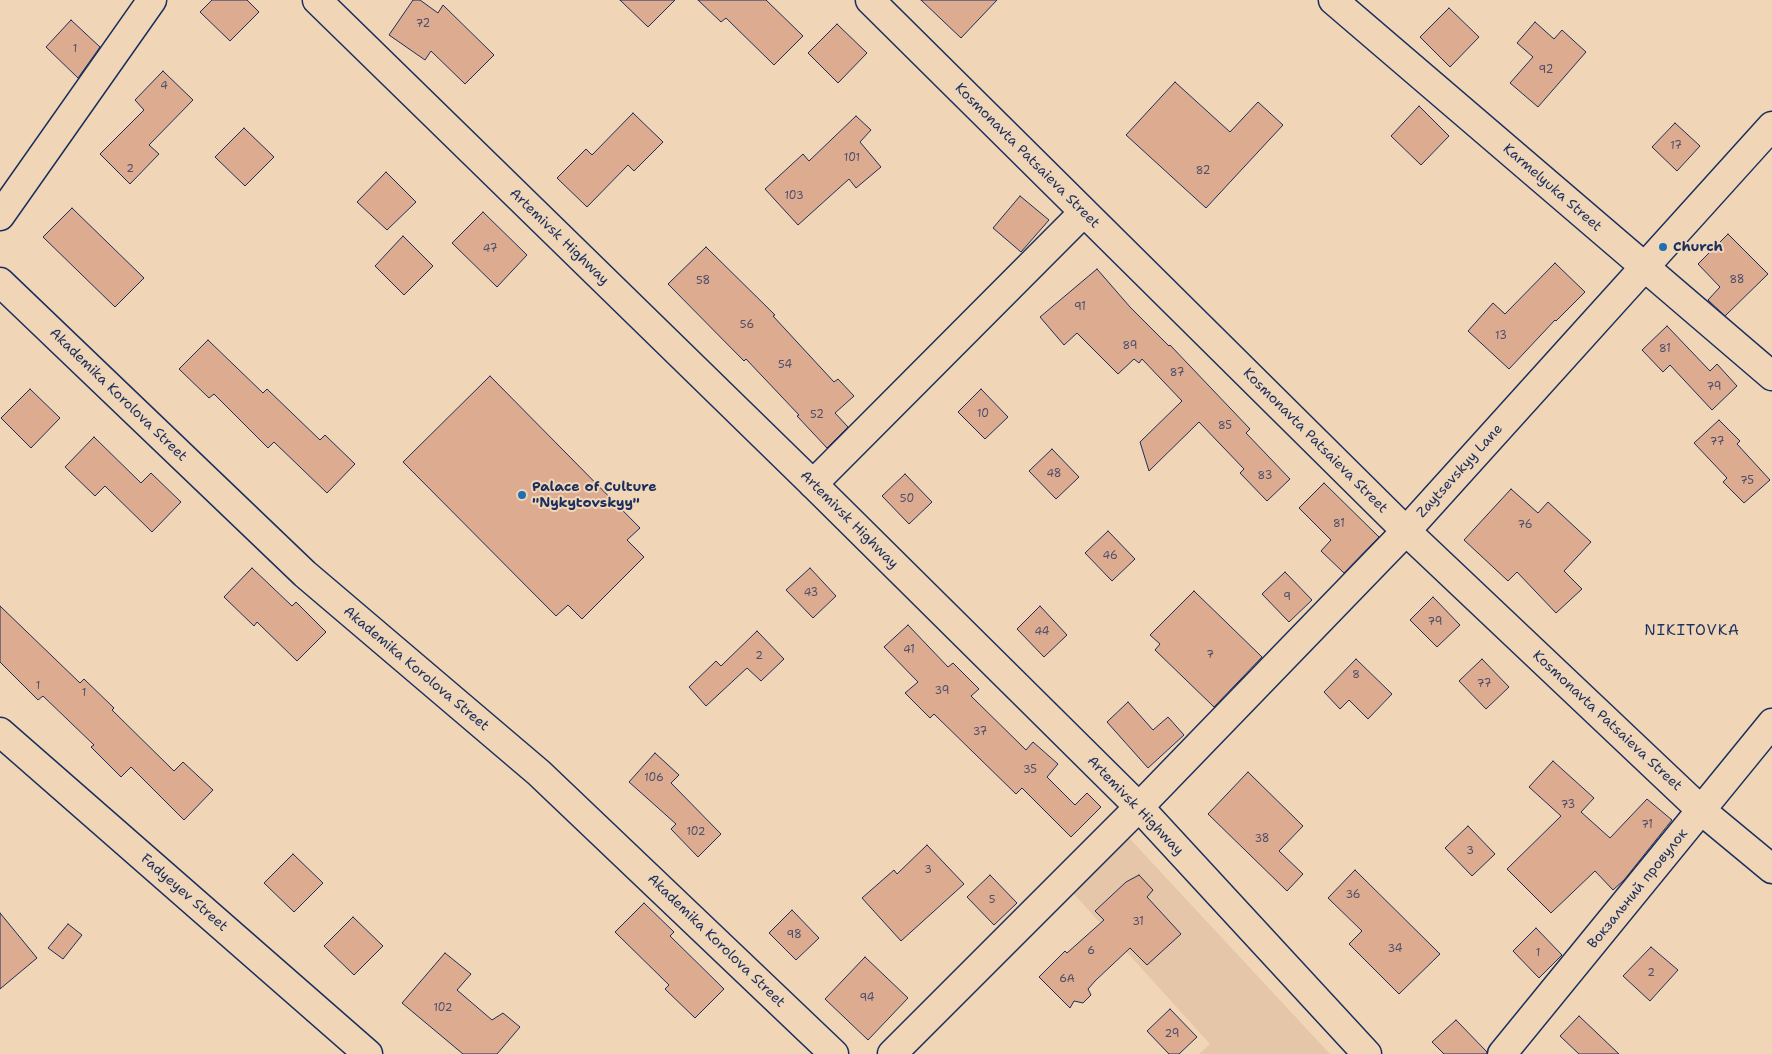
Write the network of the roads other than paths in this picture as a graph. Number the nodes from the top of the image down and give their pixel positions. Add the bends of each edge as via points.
1 (152, 0) edge
2 (317, 0) edge
3 (870, 0) edge
4 (1333, 0) edge
5 (1772, 126) edge
6 (1084, 212) junction
7 (0, 216) edge
8 (1644, 268) junction
9 (0, 282) edge
10 (1772, 376) edge
11 (812, 484) junction
12 (1406, 531) junction
13 (1772, 723) edge
14 (0, 732) edge
15 (1139, 807) junction
16 (1702, 811) junction
17 (1772, 869) edge
18 (368, 1054) edge
19 (834, 1054) edge
20 (892, 1054) edge
21 (1366, 1054) edge
22 (1502, 1054) edge

1 - 7 street
2 - 11 street, Artemivsk Highway
3 - 6 street, Kosmonavta Patsaieva Street
4 - 8 street, Karmelyuka Street
5 - 8 street, Zaytsevskyy Lane
6 - 11 street
6 - 12 street, Kosmonavta Patsaieva Street
8 - 10 street, Karmelyuka Street
8 - 12 street, Zaytsevskyy Lane
9 - 19 street, Akademika Korolova Street via 305,574 539,773
11 - 15 street, Artemivsk Highway
12 - 15 street, Zaytsevskyy Lane
12 - 16 street, Kosmonavta Patsaieva Street
13 - 16 street, Вокзальний провулок
14 - 18 street, Fadyeyev Street
15 - 20 street, Zaytsevskyy Lane
15 - 21 street, Artemivsk Highway
16 - 17 street, Kosmonavta Patsaieva Street
16 - 22 street, Вокзальний провулок

